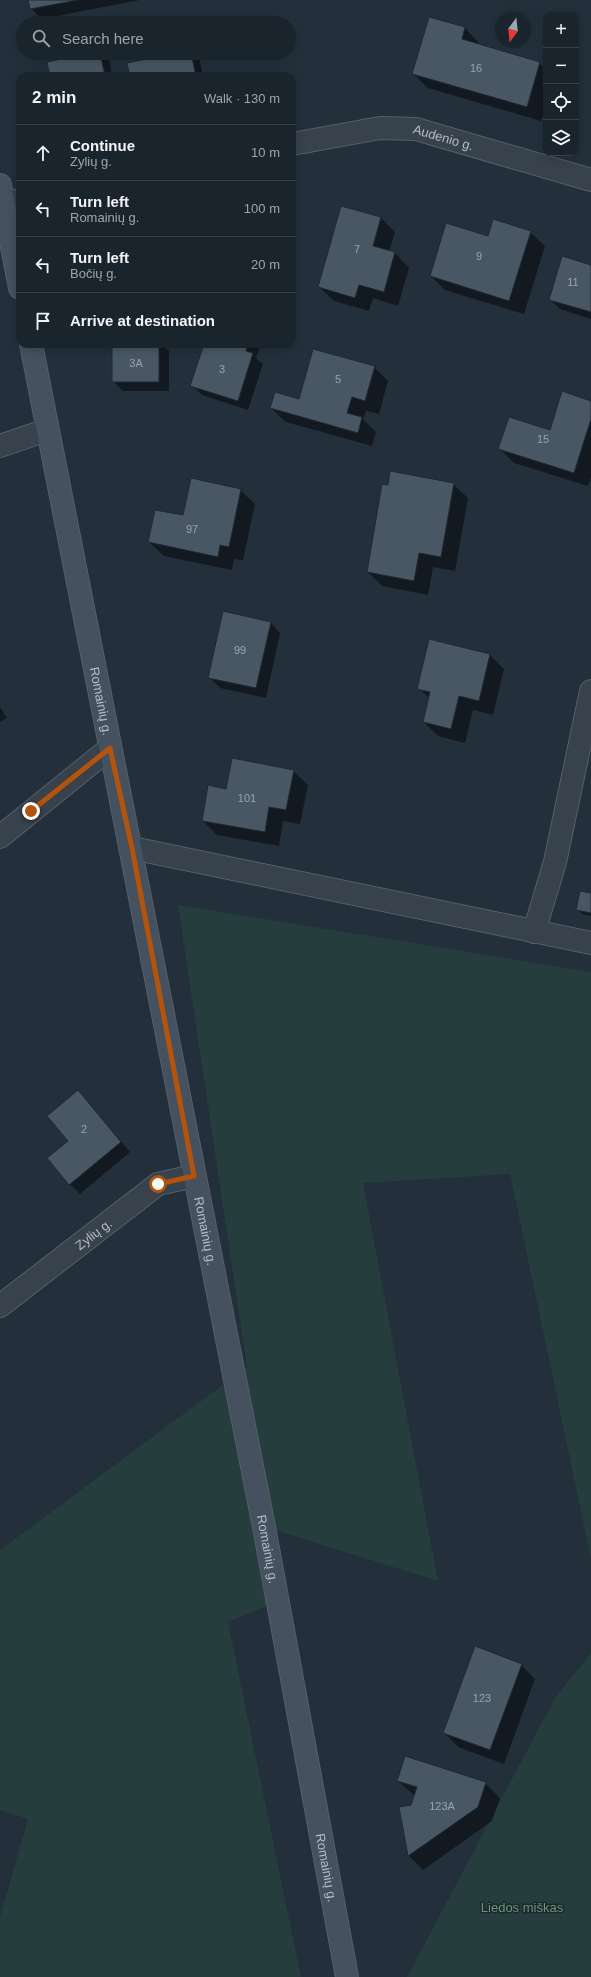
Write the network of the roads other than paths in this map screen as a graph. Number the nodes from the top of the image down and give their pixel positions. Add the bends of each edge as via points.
1 (296, 143) edge
2 (591, 180) edge
3 (8, 196) edge
4 (16, 257) edge
5 (32, 348) edge
6 (47, 430) junction
7 (0, 446) edge
8 (591, 691) edge
9 (110, 748) junction
10 (0, 837) edge
11 (132, 848) junction
12 (534, 932) junction
13 (591, 943) edge
14 (194, 1176) junction
15 (0, 1306) edge
16 (348, 1977) edge

1 - 2 street, Audenio g. via 380,128 416,129
3 - 4 main road
5 - 6 main road, Romainių g.
6 - 7 street
6 - 9 main road, Romainių g.
8 - 12 street via 555,862
9 - 10 street
9 - 11 main road, Romainių g.
11 - 12 street
11 - 14 main road, Romainių g.
12 - 13 street
14 - 15 street, Zylių g. via 158,1184
14 - 16 main road, Romainių g. via 264,1527

